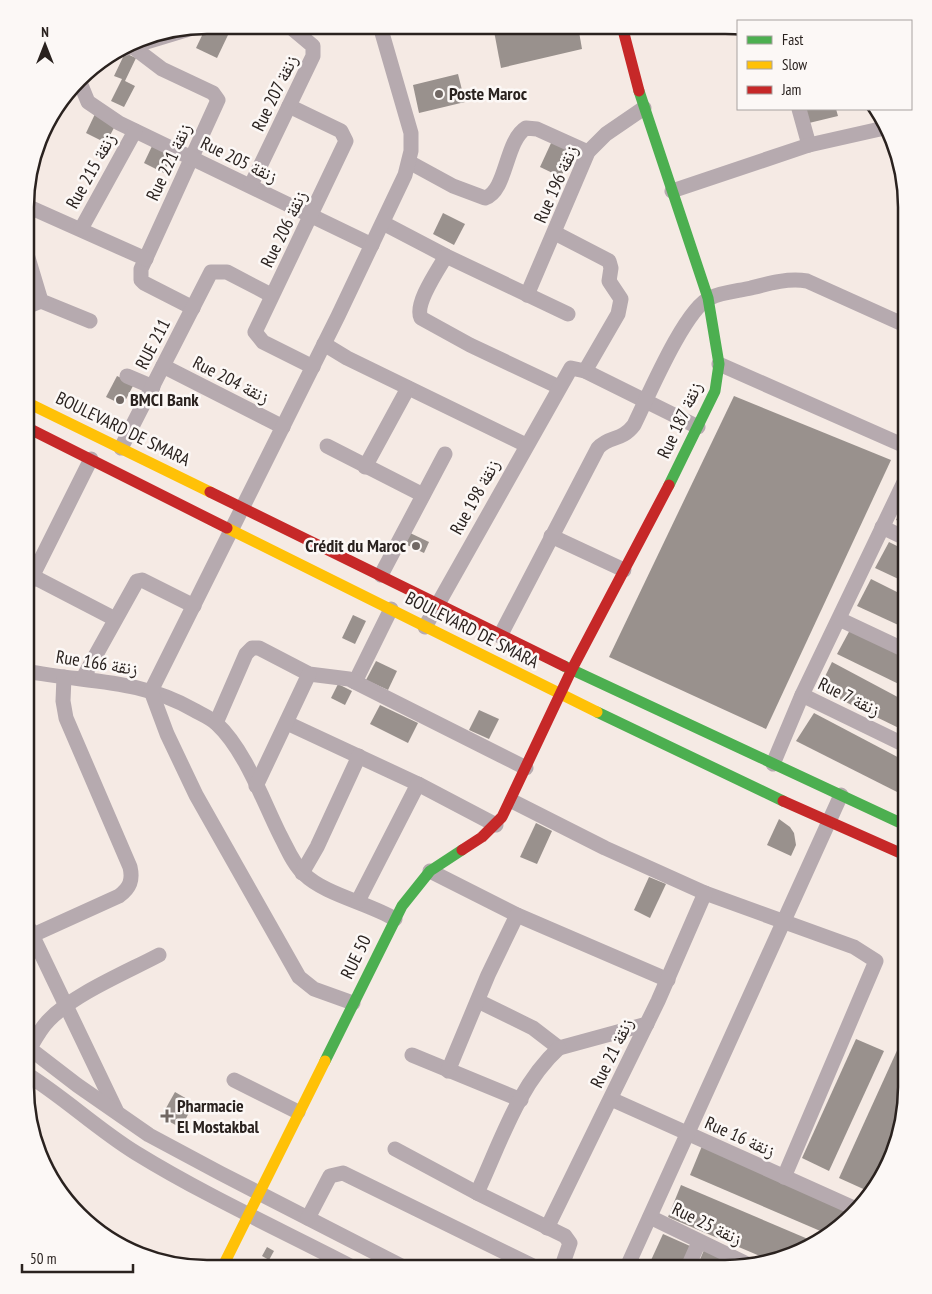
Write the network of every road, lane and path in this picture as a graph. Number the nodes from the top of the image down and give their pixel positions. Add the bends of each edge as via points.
1 (300, 34) edge
2 (382, 34) edge
3 (628, 34) edge
4 (132, 51) edge
5 (82, 88) edge
6 (289, 106) junction
7 (644, 108) junction
8 (799, 110) edge
9 (879, 129) edge
10 (135, 131) junction
11 (809, 145) junction
12 (588, 152) junction
13 (191, 157) junction
14 (409, 162) junction
15 (251, 185) junction
16 (672, 191) junction
17 (34, 209) edge
18 (312, 216) junction
19 (383, 223) junction
20 (80, 229) junction
21 (555, 232) junction
22 (372, 245) junction
23 (446, 256) junction
24 (146, 258) junction
25 (34, 278) edge
26 (271, 295) junction
27 (527, 295) junction
28 (708, 298) junction
29 (41, 301) junction
30 (34, 304) edge
31 (193, 308) junction
32 (568, 314) dead end
33 (90, 321) dead end
34 (898, 322) edge
35 (324, 344) junction
36 (719, 364) junction
37 (163, 366) junction
38 (313, 367) junction
39 (580, 370) junction
40 (127, 376) dead end
41 (559, 386) junction
42 (153, 387) junction
43 (408, 388) junction
44 (645, 402) junction
45 (34, 406) edge
46 (283, 427) junction
47 (698, 427) junction
48 (34, 431) edge
49 (898, 443) edge
50 (526, 445) junction
51 (327, 446) dead end
52 (121, 448) junction
53 (444, 454) dead end
54 (91, 459) junction
55 (365, 466) junction
56 (423, 495) junction
57 (898, 495) edge
58 (243, 507) junction
59 (232, 528) junction
60 (882, 528) junction
61 (551, 536) junction
62 (898, 536) edge
63 (624, 570) junction
64 (34, 575) edge
65 (381, 575) junction
66 (34, 585) edge
67 (438, 604) junction
68 (194, 606) junction
69 (391, 609) junction
70 (115, 619) junction
71 (839, 619) junction
72 (426, 626) junction
73 (500, 636) junction
74 (898, 647) edge
75 (572, 669) junction
76 (34, 672) edge
77 (309, 674) junction
78 (64, 677) junction
79 (83, 678) junction
80 (355, 682) junction
81 (151, 691) junction
82 (560, 694) junction
83 (802, 695) junction
84 (216, 723) junction
85 (287, 723) junction
86 (898, 742) edge
87 (359, 756) junction
88 (773, 764) junction
89 (526, 768) junction
90 (418, 784) junction
91 (256, 786) junction
92 (841, 795) junction
93 (512, 801) junction
94 (898, 822) edge
95 (828, 823) junction
96 (496, 825) junction
97 (898, 852) edge
98 (430, 872) junction
99 (302, 874) junction
100 (705, 893) junction
101 (358, 901) junction
102 (517, 915) junction
103 (395, 919) junction
104 (784, 922) junction
105 (34, 935) edge
106 (34, 937) edge
107 (159, 955) dead end
108 (668, 980) junction
109 (478, 1001) junction
110 (353, 1004) junction
111 (68, 1006) junction
112 (647, 1024) junction
113 (34, 1040) edge
114 (559, 1048) junction
115 (34, 1055) edge
116 (412, 1055) dead end
117 (448, 1071) junction
118 (34, 1080) edge
119 (234, 1080) dead end
120 (611, 1099) junction
121 (521, 1100) junction
122 (117, 1112) junction
123 (298, 1112) junction
124 (689, 1134) junction
125 (395, 1149) dead end
126 (784, 1177) junction
127 (477, 1193) junction
128 (258, 1194) junction
129 (850, 1206) edge
130 (248, 1214) junction
131 (650, 1217) junction
132 (308, 1218) junction
133 (547, 1228) junction
134 (699, 1242) junction
135 (226, 1260) edge
136 (338, 1260) edge
137 (389, 1260) edge
138 (521, 1260) edge
139 (563, 1260) edge
140 (630, 1260) edge
141 (691, 1260) edge
142 (738, 1260) edge

1 - 6 street, Rue 207 زنقة via 314,48 313,56
2 - 14 street via 410,134
3 - 7 street, Rue 187 زنقة
4 - 13 street, Rue 221 زنقة via 217,96 217,106
5 - 10 street, Rue 205 زنقة via 94,108
6 - 15 street, Rue 207 زنقة
6 - 18 street, Rue 206 زنقة via 342,132 346,138
7 - 12 street, Rue 196 زنقة via 606,134
7 - 16 street, Rue 187 زنقة
8 - 11 street
9 - 11 street
10 - 13 street, Rue 205 زنقة
10 - 20 street, Rue 215 زنقة
11 - 16 street
12 - 14 street via 537,129 526,128 517,136 494,192 485,198 453,186
12 - 21 street, Rue 196 زنقة
13 - 15 street, Rue 205 زنقة
13 - 24 street, Rue 221 زنقة
14 - 19 street
15 - 18 street, Rue 205 زنقة
16 - 28 street, Rue 187 زنقة
17 - 20 street
18 - 22 street, Rue 205 زنقة
18 - 26 street, Rue 206 زنقة
19 - 22 street
19 - 23 street
20 - 24 street
21 - 27 street, Rue 196 زنقة
21 - 39 street, Rue 198 زنقة via 604,256 611,264 609,281 619,294 620,307
22 - 35 street
23 - 27 street
23 - 41 street via 422,300 421,318 470,345
24 - 31 street, Rue 221 زنقة via 140,275 144,283
25 - 29 street
26 - 31 street, RUE 211 via 220,270 211,272
26 - 38 street, Rue 206 زنقة via 256,327 256,336
27 - 32 street
28 - 34 street via 780,281 808,281
28 - 36 street, Rue 187 زنقة
28 - 44 street via 678,336
29 - 30 street
29 - 33 street
31 - 37 street, RUE 211
35 - 38 street
35 - 43 street
36 - 47 street, Rue 187 زنقة via 715,391
36 - 49 street
37 - 42 street, RUE 211
37 - 46 street, Rue 204 زنقة
38 - 46 street
39 - 41 street, Rue 198 زنقة via 569,370
39 - 44 street
40 - 42 street
41 - 50 street, Rue 198 زنقة
42 - 52 street, RUE 211
43 - 50 street
43 - 55 street
44 - 47 street
44 - 61 street via 626,435 606,441 598,448
45 - 52 street, BOULEVARD DE SMARA
46 - 58 street
47 - 63 street, Rue 187 زنقة
48 - 54 street, BOULEVARD DE SMARA
50 - 67 street, Rue 198 زنقة
51 - 55 street
52 - 58 street, BOULEVARD DE SMARA
53 - 56 street
54 - 59 street, BOULEVARD DE SMARA
54 - 64 street
55 - 56 street
56 - 65 street
57 - 60 street
58 - 59 street
58 - 65 street, BOULEVARD DE SMARA
59 - 68 street
59 - 69 street, BOULEVARD DE SMARA
60 - 62 street
60 - 71 street
61 - 63 street
61 - 73 street
63 - 75 street, Rue 187 زنقة
65 - 67 street, BOULEVARD DE SMARA
66 - 70 street
67 - 72 street, Rue 198 زنقة
67 - 73 street, BOULEVARD DE SMARA
68 - 70 street via 139,580 133,584
68 - 81 street
69 - 72 street, BOULEVARD DE SMARA
69 - 80 street
70 - 79 street
71 - 74 street
71 - 83 street
72 - 82 street, BOULEVARD DE SMARA
73 - 75 street, BOULEVARD DE SMARA
75 - 82 street, Rue 187 زنقة
75 - 88 street, BOULEVARD DE SMARA
76 - 78 street, Rue 166 زنقة
77 - 80 street via 342,677
77 - 84 street via 263,649 252,648 246,654
77 - 85 street
78 - 79 street, Rue 166 زنقة
78 - 105 street via 66,718 130,867 131,881 130,887 119,896
79 - 81 street, Rue 166 زنقة
80 - 89 street
81 - 84 street, Rue 166 زنقة
81 - 110 street via 196,796 298,977 314,989
82 - 89 street, RUE 50
82 - 95 street, BOULEVARD DE SMARA
83 - 86 street, Rue 7 زنقة
83 - 88 street
84 - 91 street
85 - 87 street
85 - 91 street
87 - 90 street
87 - 99 street
88 - 92 street, BOULEVARD DE SMARA
89 - 93 street, RUE 50
90 - 96 street
90 - 101 street
91 - 99 street
92 - 94 street, BOULEVARD DE SMARA
92 - 95 street
93 - 96 street, RUE 50
93 - 100 street
95 - 97 street, BOULEVARD DE SMARA
95 - 104 street
96 - 98 street, RUE 50
98 - 102 street
98 - 103 street, RUE 50 via 409,895
99 - 101 street
100 - 104 street
100 - 108 street, Rue 21 زنقة
101 - 103 street
102 - 108 street
102 - 109 street
103 - 110 street, RUE 50
104 - 124 street
104 - 126 street via 854,947 876,961
106 - 111 street
107 - 111 street
108 - 112 street, Rue 21 زنقة
109 - 114 street via 533,1028
109 - 117 street
110 - 123 street, RUE 50
111 - 113 street via 44,1026
111 - 122 street
112 - 114 street
112 - 120 street, Rue 21 زنقة
114 - 121 street via 539,1069
115 - 122 street
116 - 117 street
117 - 121 street
118 - 130 street via 124,1146
119 - 123 street
120 - 124 street, Rue 16 زنقة
120 - 133 street, Rue 21 زنقة
121 - 127 street
122 - 128 street via 149,1135
123 - 128 street, RUE 50
124 - 126 street, Rue 16 زنقة
124 - 131 street
125 - 127 street
126 - 129 street, Rue 16 زنقة
127 - 133 street
128 - 130 street, RUE 50
128 - 132 street
130 - 135 street, RUE 50
130 - 136 street
131 - 134 street, Rue 25 زنقة
131 - 140 street
132 - 137 street
132 - 138 street via 330,1176 343,1173
133 - 139 street via 565,1236 570,1243
134 - 141 street
134 - 142 street, Rue 25 زنقة

